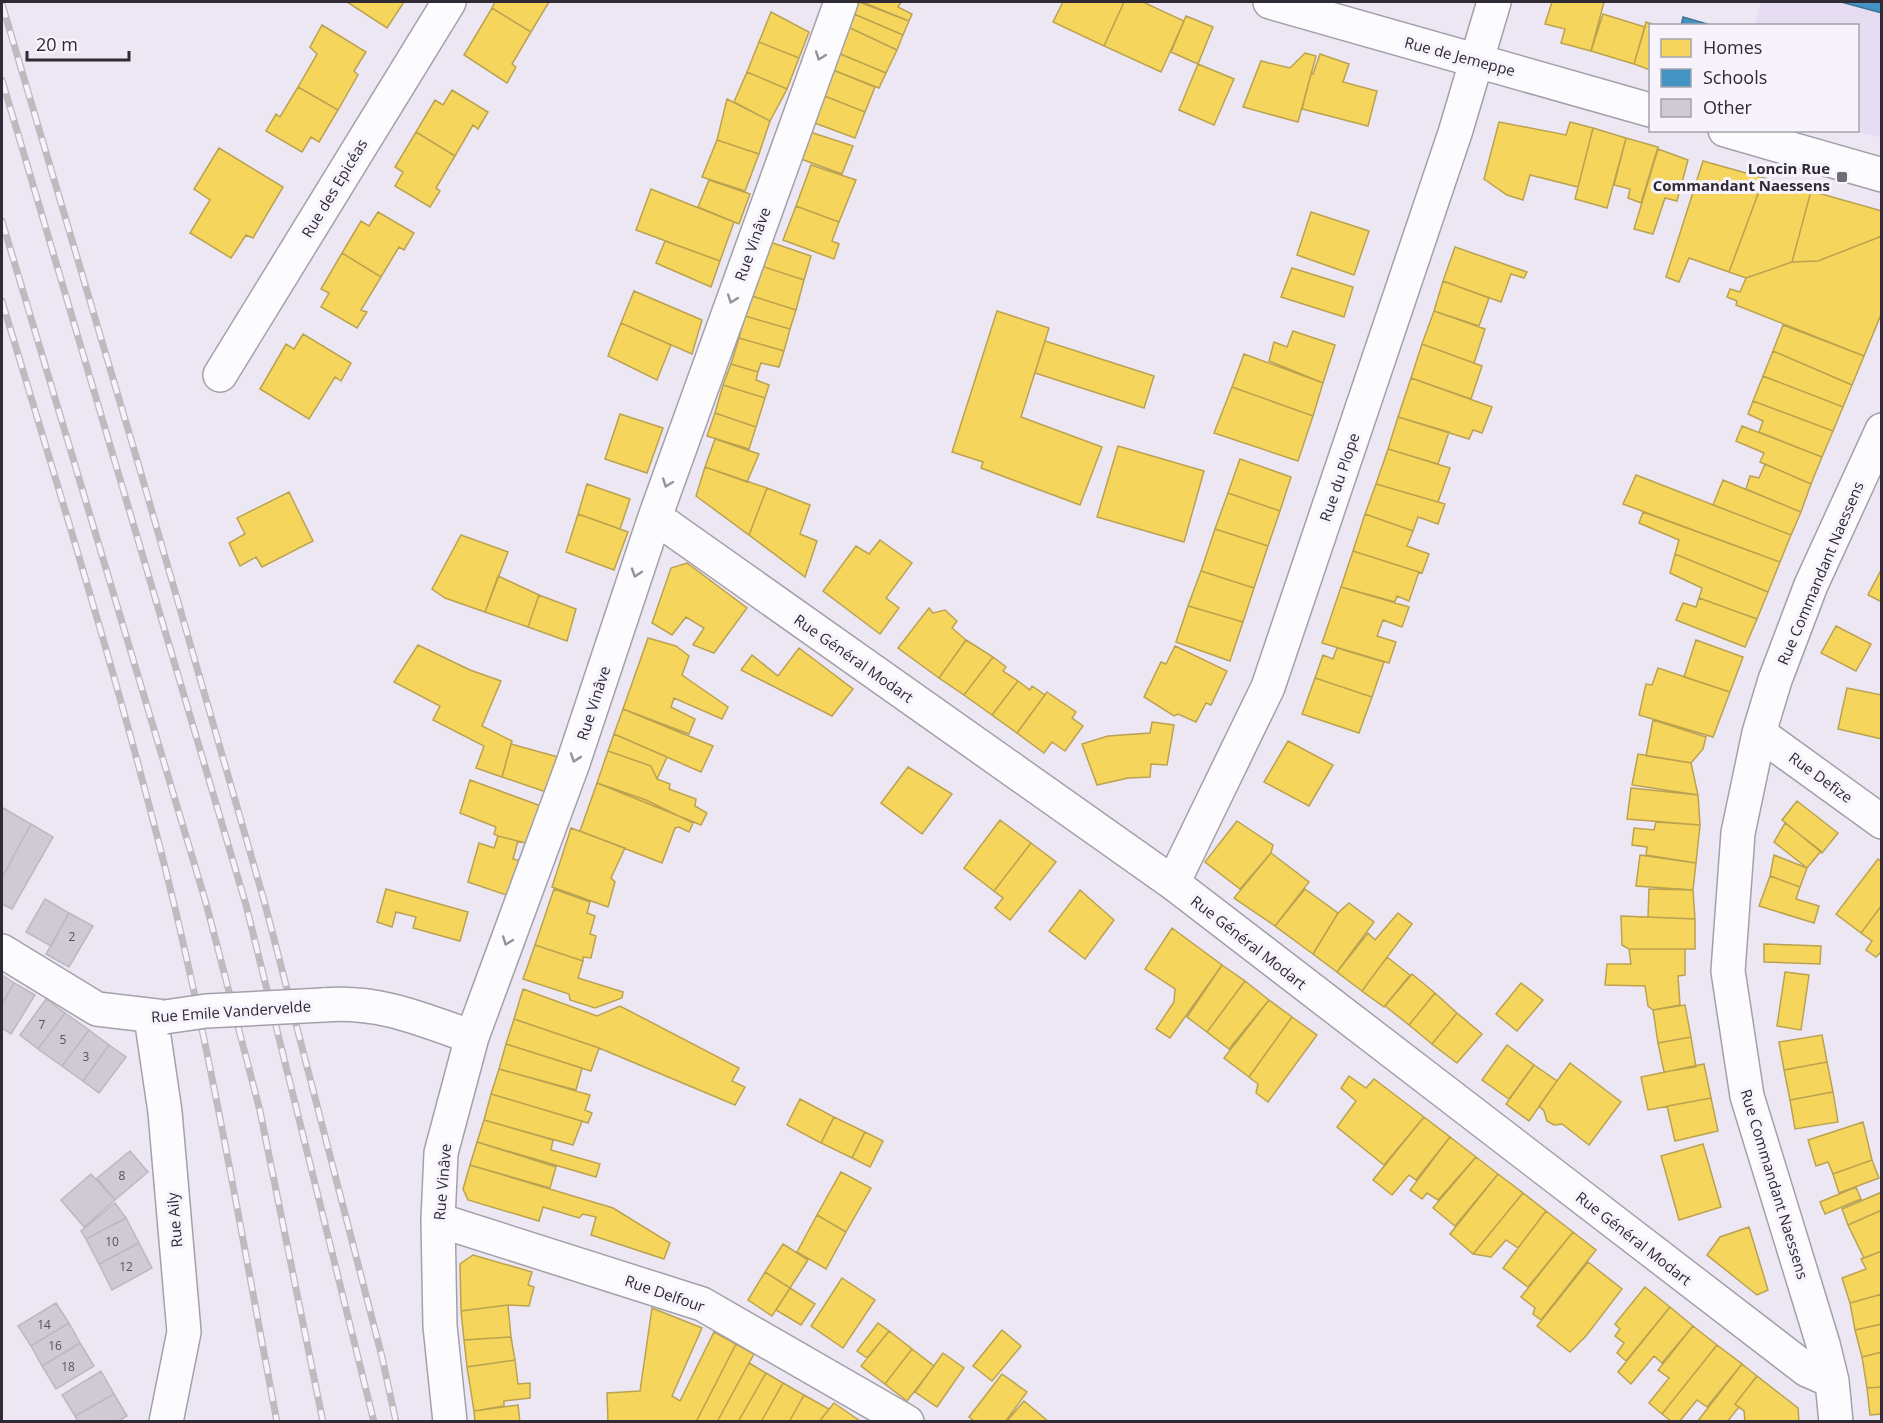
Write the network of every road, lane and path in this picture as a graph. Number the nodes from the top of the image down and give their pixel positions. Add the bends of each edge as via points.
1 (449, 2) edge
2 (841, 2) edge
3 (1270, 2) edge
4 (1494, 2) edge
5 (1476, 58) junction
6 (1649, 110) edge
7 (1732, 132) edge
8 (1881, 175) edge
9 (220, 375) dead end
10 (1881, 430) edge
11 (655, 517) junction
12 (1760, 733) junction
13 (1881, 822) edge
14 (1173, 884) junction
15 (2, 951) edge
16 (158, 1017) junction
17 (472, 1037) junction
18 (438, 1220) junction
19 (1832, 1381) junction
20 (166, 1422) edge
21 (450, 1422) edge
22 (907, 1422) edge
23 (1836, 1422) edge

1 - 9 street, Rue des Epicéas
2 -> 11 street, Rue Vinâve
3 - 5 street, Rue de Jemeppe
4 - 5 street, Rue du Plope
5 - 6 street, Rue de Jemeppe
5 - 14 street, Rue du Plope via 1455,133 1268,687
7 - 8 street
10 - 12 street, Rue Commandant Naessens via 1811,585 1775,680
11 - 14 street, Rue Général Modart
11 -> 17 street, Rue Vinâve via 573,763
12 - 13 street, Rue Defize
12 - 19 street, Rue Commandant Naessens via 1738,833 1728,971 1747,1096
14 - 19 street, Rue Général Modart via 1797,1363
15 - 16 street, Rue Emile Vandervelde via 97,1009
16 - 17 street, Rue Emile Vandervelde, bridge via 343,1003 389,1008
16 - 20 street, Rue Aily via 184,1332
17 - 18 street, Rue Vinâve via 441,1153
18 - 21 street, Rue Vinâve via 440,1326
18 - 22 street, Rue Delfour via 702,1304
19 - 23 street, Rue Commandant Naessens

